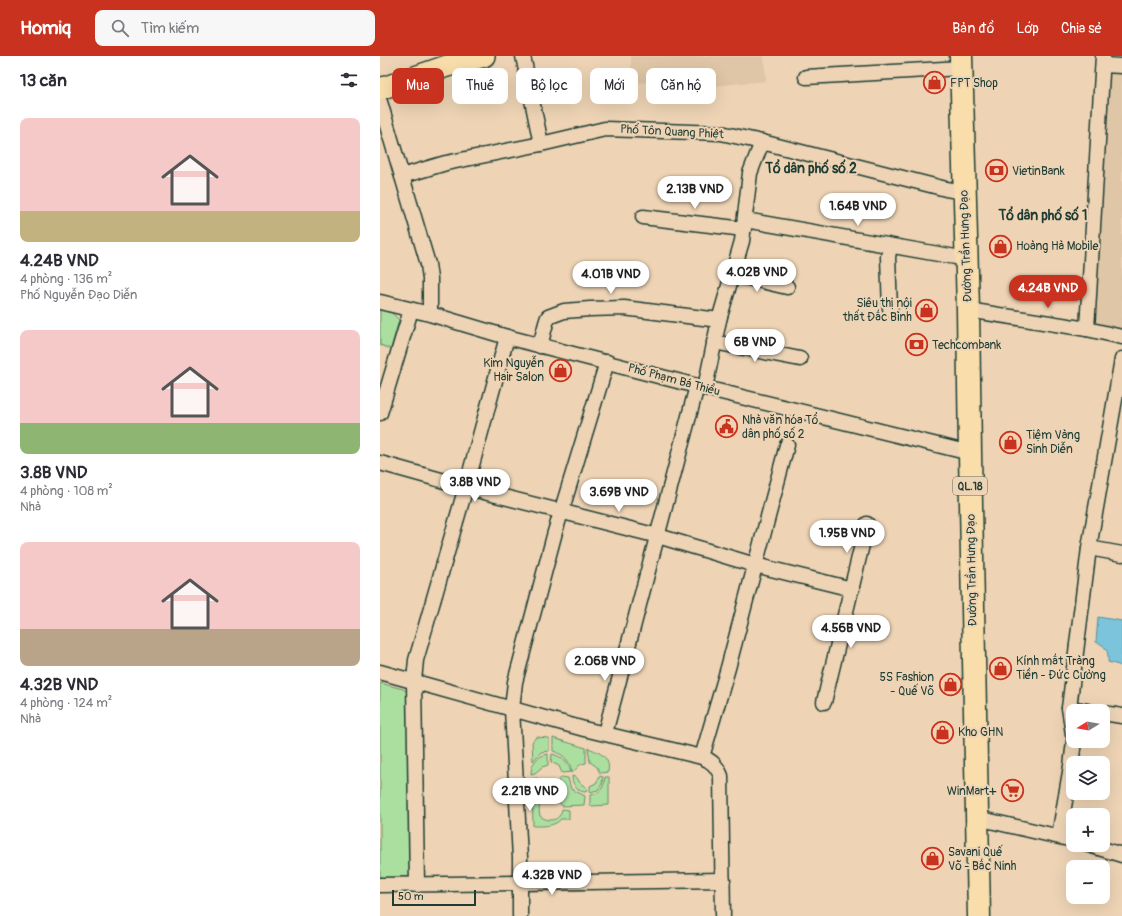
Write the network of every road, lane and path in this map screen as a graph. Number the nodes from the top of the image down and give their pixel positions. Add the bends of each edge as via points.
1 (484, 56) edge
2 (523, 56) edge
3 (1103, 61) edge
4 (961, 62) edge
5 (1122, 66) edge
6 (806, 77) dead end
7 (380, 89) edge
8 (380, 102) edge
9 (762, 142) junction
10 (541, 144) junction
11 (402, 176) junction
12 (964, 192) junction
13 (643, 217) dead end
14 (744, 224) junction
15 (890, 246) junction
16 (967, 259) junction
17 (732, 274) junction
18 (787, 287) dead end
19 (380, 302) edge
20 (890, 309) dead end
21 (411, 310) junction
22 (968, 310) junction
23 (430, 314) junction
24 (719, 320) junction
25 (1087, 329) junction
26 (507, 337) junction
27 (1122, 337) edge
28 (714, 342) junction
29 (540, 346) junction
30 (800, 359) dead end
31 (1122, 359) edge
32 (607, 362) junction
33 (701, 387) junction
34 (380, 413) edge
35 (787, 445) dead end
36 (970, 453) junction
37 (380, 463) edge
38 (466, 487) junction
39 (561, 512) junction
40 (867, 524) dead end
41 (658, 536) junction
42 (1089, 548) junction
43 (1122, 554) edge
44 (755, 565) junction
45 (852, 589) junction
46 (380, 672) edge
47 (414, 681) junction
48 (824, 702) dead end
49 (1070, 704) edge
50 (512, 709) junction
51 (1110, 714) edge
52 (1122, 716) edge
53 (605, 733) junction
54 (1073, 748) edge
55 (702, 757) junction
56 (977, 818) junction
57 (1059, 836) junction
58 (1066, 838) edge
59 (1110, 851) edge
60 (1122, 855) edge
61 (723, 880) junction
62 (521, 884) junction
63 (380, 885) edge
64 (417, 885) junction
65 (520, 916) edge
66 (723, 916) edge
67 (979, 916) edge

1 - 7 main road
2 - 10 street
3 - 5 street
3 - 25 street
4 - 6 street
4 - 12 highway, Đường Trần Hưng Đạo / QL.18
8 - 11 street
9 - 10 street, Phố Tôn Quang Phiệt via 721,133 605,129
9 - 12 street, Phố Tôn Quang Phiệt
9 - 14 street via 750,172
10 - 11 street, Phố Tôn Quang Phiệt via 446,163
11 - 23 street via 428,264
12 - 16 highway, Đường Trần Hưng Đạo / QL.18
13 - 14 street
14 - 15 street
14 - 17 street via 742,241
15 - 16 street
15 - 20 street
16 - 22 highway, Đường Trần Hưng Đạo / QL.18
17 - 18 street
17 - 24 street
19 - 21 street, Phố Phạm Bá Thiều
21 - 23 street, Phố Phạm Bá Thiều
21 - 34 street
22 - 25 street
22 - 36 highway, Đường Trần Hưng Đạo / QL.18
23 - 26 street, Phố Phạm Bá Thiều
24 - 28 street
24 - 29 street via 624,308 564,311 548,317
25 - 27 street
26 - 29 street, Phố Phạm Bá Thiều
26 - 38 street
28 - 30 street
28 - 33 street
29 - 32 street, Phố Phạm Bá Thiều
31 - 42 street
32 - 33 street, Phố Phạm Bá Thiều
32 - 39 street
33 - 36 street, Phố Phạm Bá Thiều
33 - 41 street
35 - 44 street
36 - 56 highway, Đường Trần Hưng Đạo / QL.18
37 - 38 street
38 - 39 street
38 - 47 street via 416,660
39 - 41 street
39 - 50 street via 515,682
40 - 45 street
41 - 44 street
41 - 53 street
42 - 43 street
42 - 49 street
44 - 45 street
44 - 55 street
45 - 48 street
46 - 47 street
47 - 50 street
47 - 64 street
50 - 53 street
50 - 62 street
51 - 52 street
53 - 55 street
54 - 57 street
55 - 61 street via 712,762 720,776
56 - 57 street
56 - 67 highway, Đường Trần Hưng Đạo / QL.18
57 - 58 street
59 - 60 street
61 - 62 street
61 - 66 street
62 - 64 street
62 - 65 street
63 - 64 street

